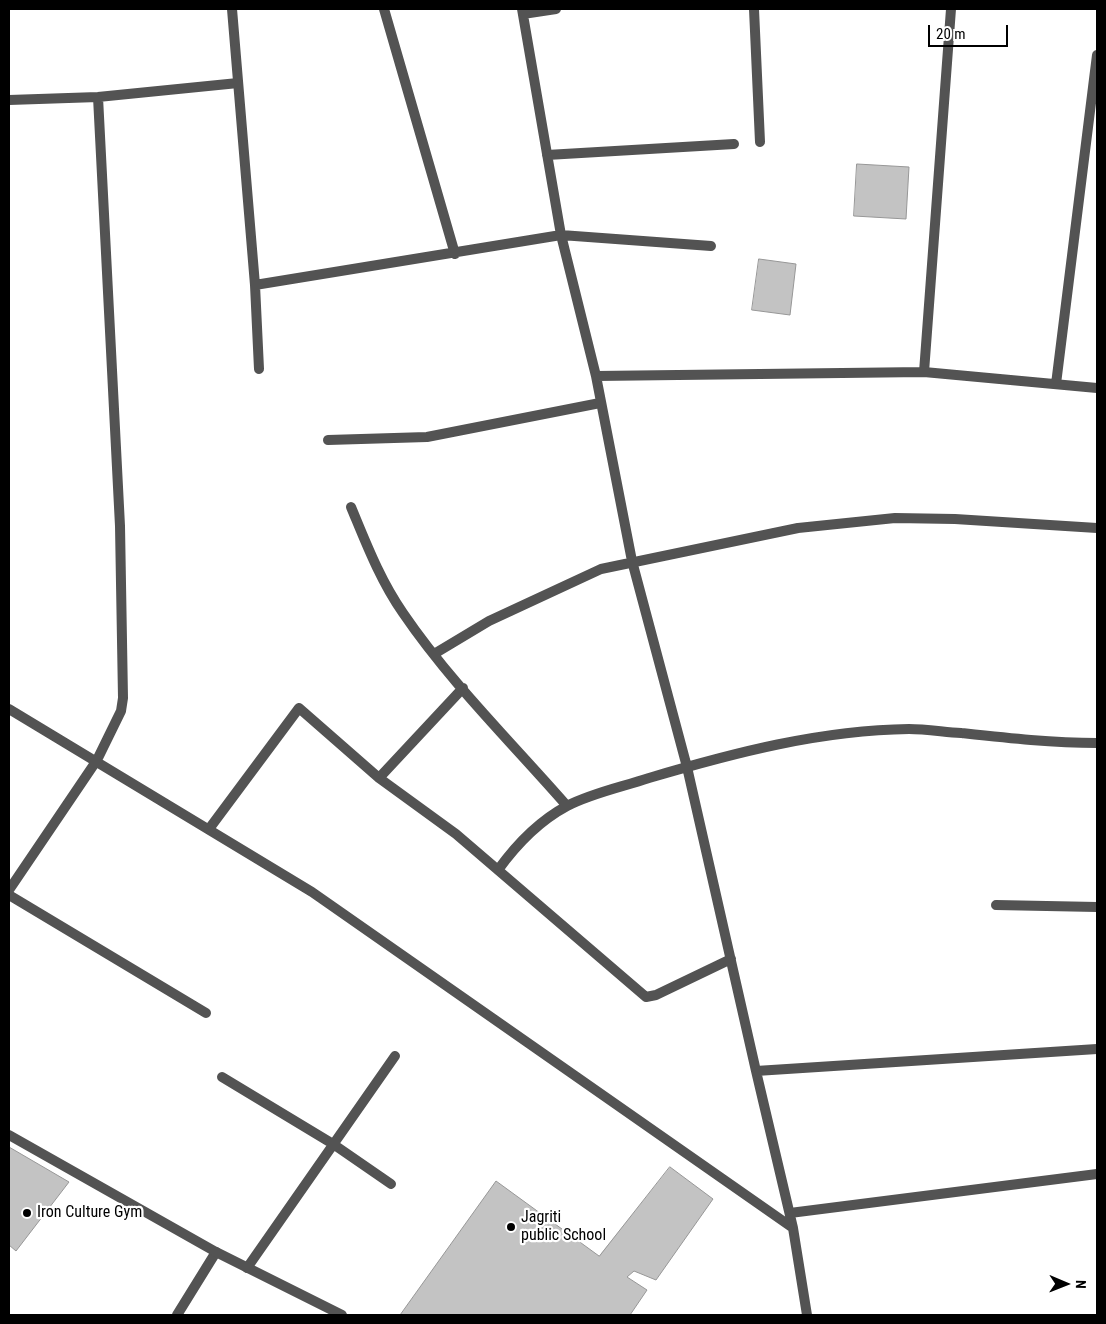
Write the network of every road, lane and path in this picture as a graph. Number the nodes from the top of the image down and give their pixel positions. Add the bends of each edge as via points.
1 (232, 9) edge
2 (384, 9) edge
3 (556, 9) edge
4 (754, 9) edge
5 (951, 9) edge
6 (522, 12) edge
7 (1097, 55) edge
8 (238, 83) junction
9 (98, 97) junction
10 (9, 100) edge
11 (760, 142) dead end
12 (734, 144) dead end
13 (547, 155) junction
14 (561, 235) junction
15 (711, 246) dead end
16 (455, 254) junction
17 (255, 285) junction
18 (259, 368) dead end
19 (924, 372) junction
20 (596, 376) junction
21 (1056, 384) junction
22 (1097, 388) edge
23 (600, 403) junction
24 (328, 440) dead end
25 (351, 507) dead end
26 (1097, 528) edge
27 (632, 561) junction
28 (434, 654) junction
29 (463, 688) junction
30 (9, 709) edge
31 (1097, 742) edge
32 (97, 760) junction
33 (688, 766) junction
34 (379, 778) junction
35 (567, 806) junction
36 (209, 829) junction
37 (498, 870) junction
38 (9, 890) edge
39 (9, 895) edge
40 (996, 905) dead end
41 (1097, 907) edge
42 (730, 959) junction
43 (206, 1013) dead end
44 (1097, 1049) edge
45 (395, 1056) dead end
46 (756, 1071) junction
47 (222, 1077) dead end
48 (9, 1134) edge
49 (333, 1144) junction
50 (1097, 1174) edge
51 (392, 1184) dead end
52 (790, 1213) junction
53 (794, 1228) junction
54 (216, 1252) junction
55 (247, 1268) junction
56 (177, 1315) edge
57 (342, 1315) edge
58 (807, 1315) edge

1 - 8 street
2 - 16 street
3 - 6 street
4 - 11 street
5 - 19 street
6 - 13 street
7 - 21 street
8 - 9 street
8 - 17 street
9 - 10 street
9 - 32 street via 120,526 124,686 121,711
12 - 13 street
13 - 14 street
14 - 15 street
14 - 16 street
14 - 20 street
16 - 17 street
17 - 18 street
19 - 20 street
19 - 21 street
20 - 23 street
21 - 22 street
23 - 24 street via 427,437
23 - 27 street
25 - 28 street via 385,583
26 - 27 street via 895,518 798,528
27 - 28 street via 601,569 489,620
27 - 33 street
28 - 29 street
29 - 34 street
29 - 35 street
30 - 32 street
31 - 33 street via 1065,743 911,729 862,730 818,736
32 - 36 street
32 - 38 street
33 - 35 street
33 - 42 street
34 - 36 street via 300,708
34 - 37 street via 456,834
35 - 37 street via 538,826
36 - 53 street via 355,921
37 - 42 street via 646,997
39 - 43 street
40 - 41 street
42 - 46 street
44 - 46 street
45 - 49 street
46 - 52 street
47 - 49 street
48 - 54 street
49 - 51 street
49 - 55 street
50 - 52 street
52 - 53 street
53 - 58 street
54 - 55 street
54 - 56 street
55 - 57 street

